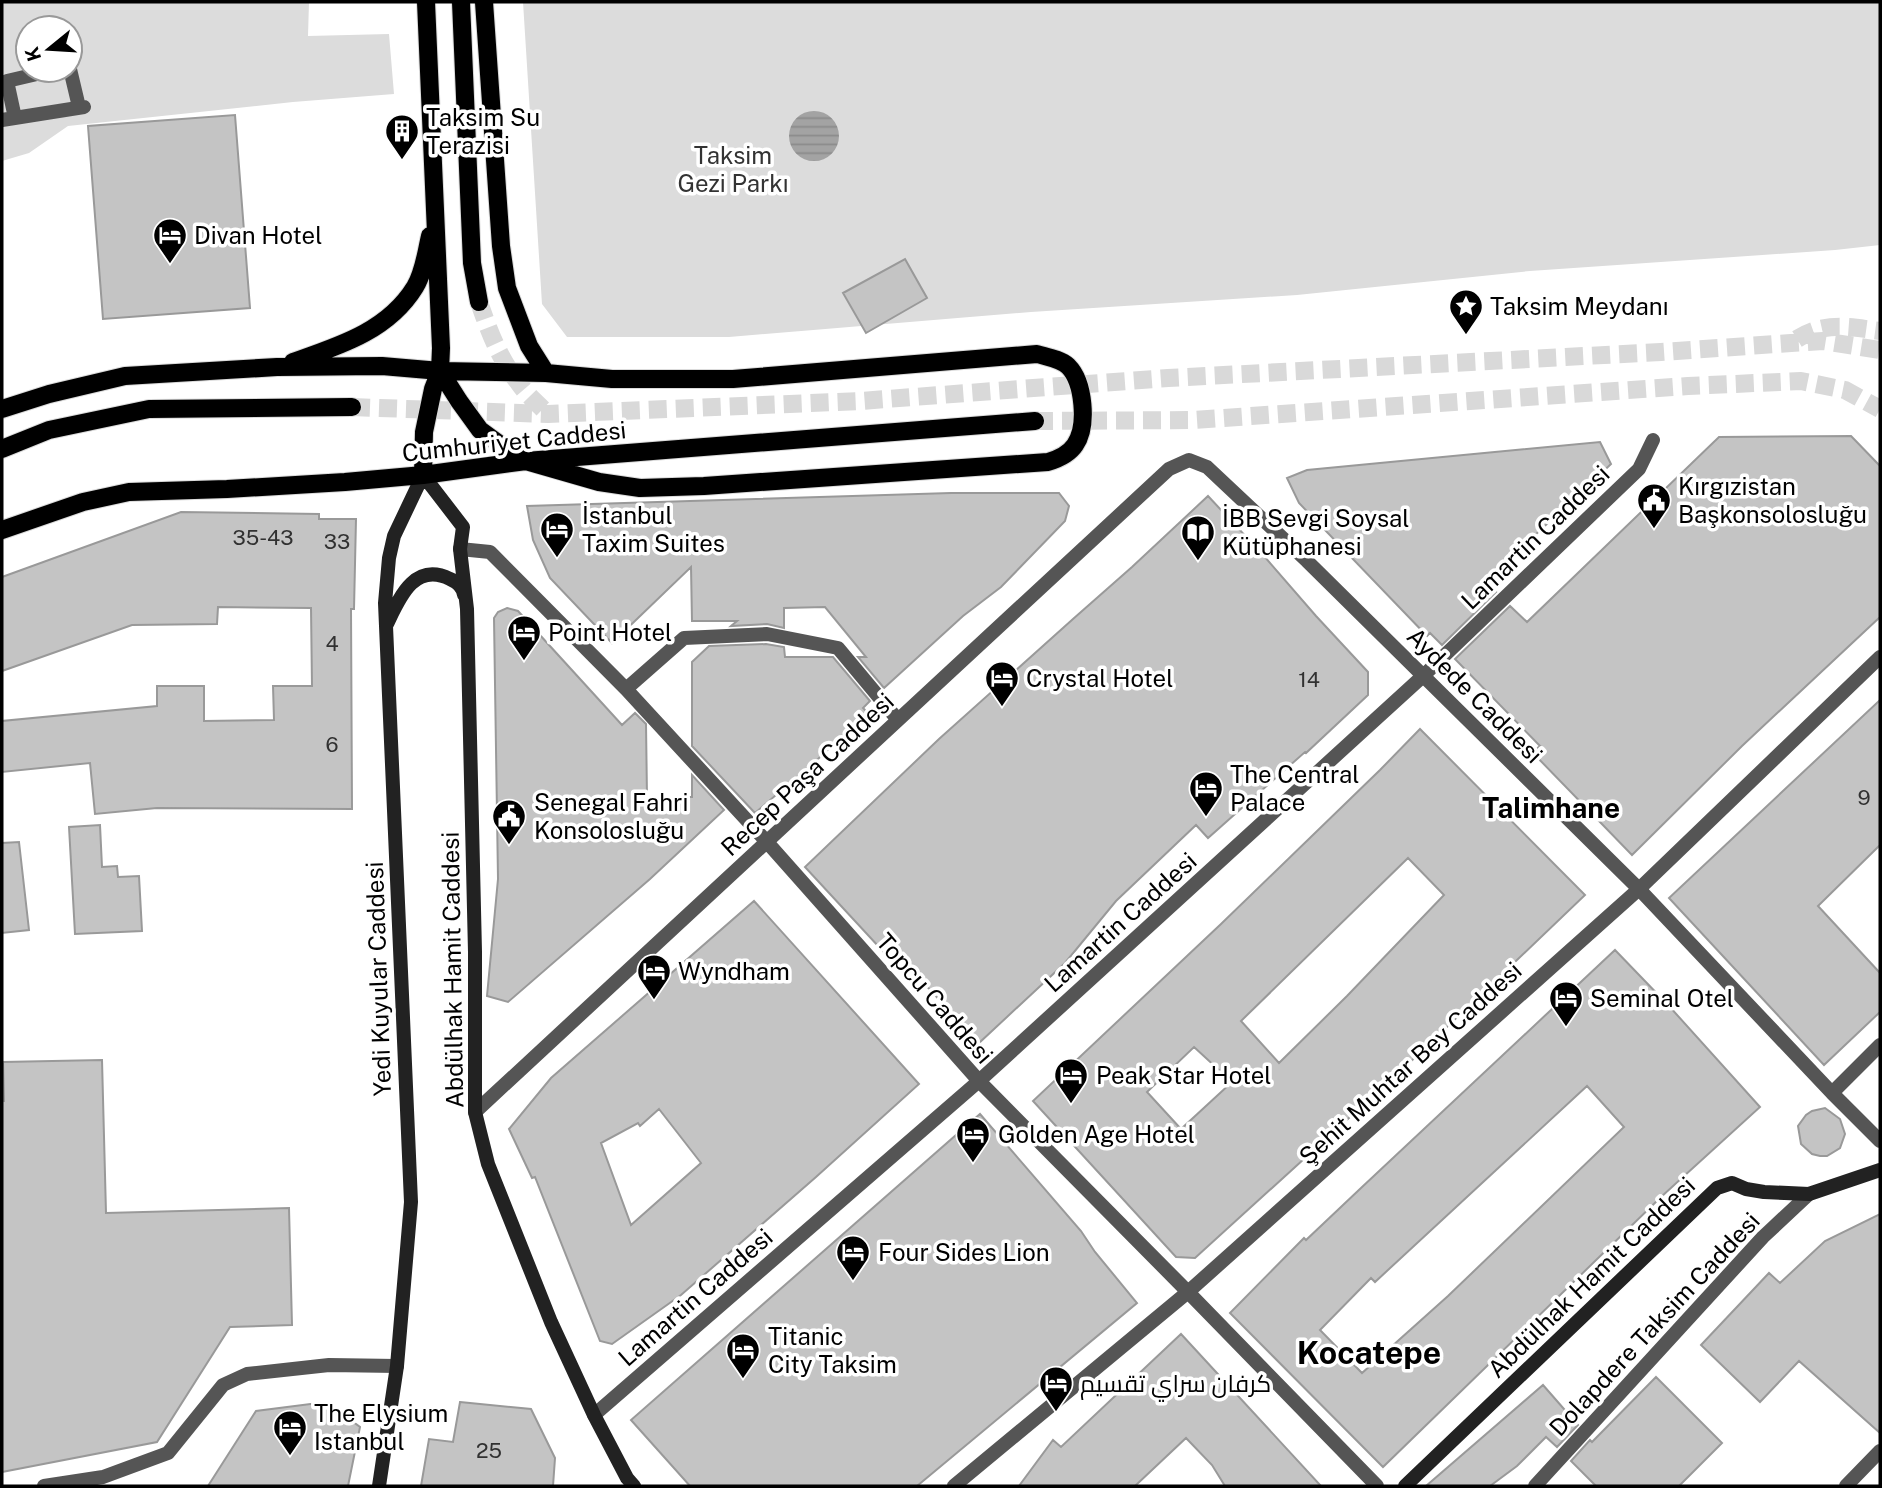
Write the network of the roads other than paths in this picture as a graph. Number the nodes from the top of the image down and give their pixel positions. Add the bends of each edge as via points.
1 (426, 2) edge
2 (461, 2) edge
3 (484, 2) edge
4 (14, 79) edge
5 (75, 84) edge
6 (9, 119) edge
7 (436, 212) junction
8 (480, 302) tunnel mouth
9 (277, 367) junction
10 (440, 371) junction
11 (546, 373) junction
12 (352, 407) tunnel mouth
13 (2, 409) edge
14 (1035, 421) tunnel mouth
15 (1653, 440) dead end
16 (2, 449) edge
17 (526, 461) junction
18 (1169, 469) joint
19 (423, 475) junction
20 (2, 530) edge
21 (460, 549) junction
22 (467, 609) junction
23 (386, 625) junction
24 (1880, 657) edge
25 (1423, 676) junction
26 (626, 689) junction
27 (898, 720) junction
28 (767, 842) junction
29 (1639, 889) junction
30 (1880, 1045) edge
31 (979, 1081) junction
32 (1832, 1093) junction
33 (475, 1112) junction
34 (1880, 1141) edge
35 (1880, 1170) edge
36 (1809, 1194) junction
37 (1188, 1292) junction
38 (397, 1366) junction
39 (594, 1415) junction
40 (1880, 1451) edge
41 (44, 1486) edge
42 (379, 1486) edge
43 (634, 1486) edge
44 (954, 1486) edge
45 (1377, 1486) edge
46 (1405, 1486) edge
47 (1535, 1486) edge
48 (1846, 1486) edge

1 - 7 main road
2 - 8 main road via 472,263
3 - 11 main road via 507,288 529,346
4 - 6 street via 7,81
5 - 6 street via 82,107
7 - 9 main road via 422,270 397,309 347,343
7 - 10 main road
9 - 10 main road via 382,366
9 - 13 main road via 125,376
10 - 11 main road
10 - 17 main road via 480,430
10 - 19 main road via 424,432
11 - 17 main road via 612,379 733,379 1037,354 1069,367 1079,388 1083,414 1081,430 1069,452 1034,464 640,488 599,482
12 - 16 main road via 149,409 49,430
14 - 17 main road, Cumhuriyet Caddesi
15 - 25 street, Lamartin Caddesi via 1639,469
17 - 19 main road, Cumhuriyet Caddesi
18 - 25 street, Aydede Caddesi via 1189,460 1207,467
18 - 27 street, Recep Paşa Caddesi
19 - 20 main road, Cumhuriyet Caddesi via 129,492 83,502
19 - 21 main road, Abdülhak Hamit Caddesi via 463,527
19 - 23 main road, Yedi Kuyular Caddesi via 394,536 386,580
21 - 22 main road, Abdülhak Hamit Caddesi
21 - 26 street, Topcu Caddesi via 490,552
22 - 23 main road via 463,589 453,580 428,574 413,580 401,594
22 - 33 main road, Abdülhak Hamit Caddesi
23 - 38 main road, Yedi Kuyular Caddesi via 411,1202
24 - 29 street, Şehit Muhtar Bey Caddesi
25 - 29 street, Aydede Caddesi
25 - 31 street, Lamartin Caddesi
26 - 27 street via 684,638 767,634 838,648
26 - 28 street, Topcu Caddesi
27 - 28 street, Recep Paşa Caddesi
28 - 31 street, Topcu Caddesi
28 - 33 street, Recep Paşa Caddesi
29 - 32 street, Aydede Caddesi
29 - 37 street, Şehit Muhtar Bey Caddesi
30 - 32 street
31 - 37 street, Topcu Caddesi
31 - 39 street, Lamartin Caddesi
32 - 34 street, Aydede Caddesi
33 - 39 main road, Abdülhak Hamit Caddesi via 488,1164
35 - 36 main road, Abdülhak Hamit Caddesi
36 - 46 main road, Abdülhak Hamit Caddesi via 1764,1192 1732,1183 1717,1188
36 - 47 street, Dolapdere Taksim Caddesi via 1763,1237
37 - 44 street, Şehit Muhtar Bey Caddesi
37 - 45 street, Topcu Caddesi
38 - 41 street via 329,1365 247,1374 223,1385 168,1453 103,1478
38 - 42 main road, Yedi Kuyular Caddesi
39 - 43 main road, Abdülhak Hamit Caddesi
40 - 48 street

